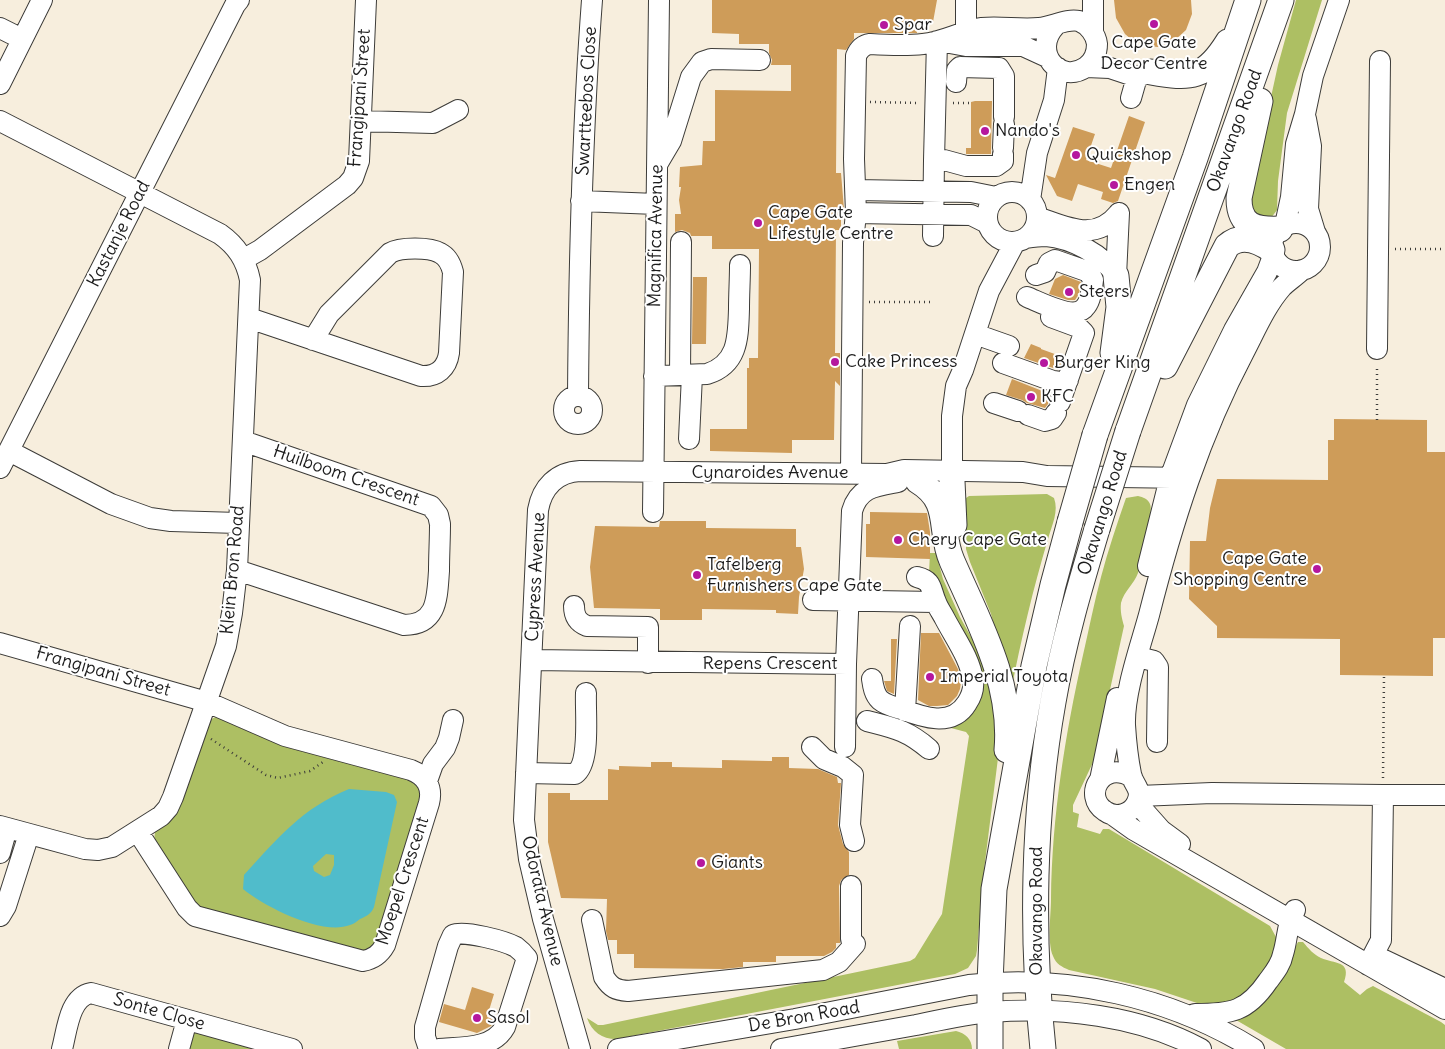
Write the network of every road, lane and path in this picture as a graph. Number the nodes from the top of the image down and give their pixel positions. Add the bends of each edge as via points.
1 (42, 0) edge
2 (239, 0) edge
3 (366, 0) edge
4 (592, 0) edge
5 (659, 0) edge
6 (966, 0) edge
7 (1081, 0) edge
8 (1093, 0) edge
9 (1339, 0) edge
10 (1281, 3) edge
11 (1245, 8) edge
12 (1063, 23) junction
13 (0, 28) edge
14 (966, 38) junction
15 (22, 39) junction
16 (1095, 40) junction
17 (937, 41) junction
18 (760, 60) dead end
19 (1380, 61) dead end
20 (1066, 66) junction
21 (1144, 74) junction
22 (956, 82) dead end
23 (0, 84) edge
24 (1131, 98) dead end
25 (855, 102) junction
26 (935, 103) junction
27 (968, 103) dead end
28 (458, 110) dead end
29 (1305, 114) junction
30 (0, 121) edge
31 (361, 121) junction
32 (1037, 153) junction
33 (934, 160) junction
34 (657, 165) junction
35 (856, 190) junction
36 (934, 191) junction
37 (140, 192) junction
38 (1003, 194) junction
39 (582, 201) junction
40 (656, 204) junction
41 (1034, 208) junction
42 (856, 213) junction
43 (933, 214) junction
44 (1315, 232) junction
45 (1006, 235) junction
46 (933, 236) dead end
47 (1278, 240) junction
48 (681, 242) dead end
49 (1378, 249) junction
50 (1445, 249) edge
51 (244, 259) junction
52 (740, 265) dead end
53 (1302, 270) junction
54 (1036, 275) dead end
55 (1116, 276) junction
56 (853, 301) junction
57 (932, 302) dead end
58 (249, 318) junction
59 (975, 334) junction
60 (313, 340) junction
61 (1377, 349) joint
62 (964, 370) junction
63 (686, 375) junction
64 (654, 376) junction
65 (1068, 380) junction
66 (578, 396) dead end
67 (994, 403) dead end
68 (1138, 405) junction
69 (952, 416) junction
70 (1377, 420) dead end
71 (1097, 429) junction
72 (689, 439) dead end
73 (243, 441) junction
74 (4, 460) edge
75 (653, 472) junction
76 (852, 474) junction
77 (904, 476) junction
78 (956, 476) junction
79 (1180, 478) junction
80 (653, 512) dead end
81 (238, 523) junction
82 (237, 570) junction
83 (917, 576) dead end
84 (961, 579) junction
85 (813, 600) dead end
86 (849, 600) junction
87 (935, 602) junction
88 (574, 606) dead end
89 (910, 626) dead end
90 (0, 643) edge
91 (1138, 656) junction
92 (532, 660) junction
93 (648, 663) junction
94 (846, 664) junction
95 (1384, 675) dead end
96 (872, 679) dead end
97 (586, 693) dead end
98 (207, 702) junction
99 (905, 711) junction
100 (453, 720) dead end
101 (867, 721) dead end
102 (197, 730) junction
103 (1157, 742) dead end
104 (812, 747) dead end
105 (845, 747) dead end
106 (929, 749) dead end
107 (337, 750) junction
108 (526, 773) junction
109 (1132, 777) junction
110 (1100, 780) junction
111 (427, 782) junction
112 (1383, 795) junction
113 (1445, 795) edge
114 (1138, 800) junction
115 (1113, 815) junction
116 (4, 827) edge
117 (138, 832) junction
118 (29, 834) junction
119 (854, 841) dead end
120 (0, 853) edge
121 (7, 879) edge
122 (851, 886) dead end
123 (994, 889) junction
124 (1292, 914) junction
125 (0, 916) edge
126 (592, 920) dead end
127 (554, 956) junction
128 (527, 958) junction
129 (1371, 960) junction
130 (1037, 982) junction
131 (990, 983) junction
132 (1445, 989) edge
133 (1445, 1009) edge
134 (1039, 1011) junction
135 (990, 1012) junction
136 (1188, 1014) junction
137 (187, 1020) junction
138 (62, 1049) edge
139 (179, 1049) edge
140 (292, 1049) edge
141 (429, 1049) edge
142 (439, 1049) edge
143 (580, 1049) edge
144 (618, 1049) edge
145 (781, 1049) edge
146 (990, 1049) edge
147 (1043, 1049) edge
148 (1201, 1049) edge
149 (1254, 1049) edge

1 - 15 street
2 - 37 street, Kastanje Road
3 - 31 street, Frangipani Street
4 - 39 street, Swartteebos Close
5 - 34 street, Magnifica Avenue
6 - 14 street
7 - 12 street
8 - 16 street
9 - 29 street
10 - 47 main road via 1239,198 1239,208 1248,223
10 - 68 main road, Okavango Road
11 - 21 main road via 1223,51 1204,70 1193,76 1181,77
11 - 71 main road, Okavango Road via 1195,158
12 - 14 street via 1038,28 984,28
12 - 16 street via 1086,25
12 - 20 street via 1049,32 1045,49
13 - 15 street
14 - 17 street
14 - 20 street via 1023,46
15 - 23 street
16 - 20 street via 1092,62
16 - 21 street
17 - 25 street via 866,45 857,53
17 - 26 street
18 - 34 street via 711,59 702,62 691,77 671,141
19 - 49 street
20 - 21 street
20 - 32 street
21 - 24 street
22 - 33 street via 960,67 999,68 1004,76 1003,161 998,166 966,166
25 - 26 path
25 - 35 street
26 - 27 path
26 - 33 street
28 - 31 street via 433,124
29 - 44 street via 1310,146 1308,209
29 - 47 street via 1296,144 1291,197
30 - 37 street
31 - 51 street, Frangipani Street via 357,170 347,186
32 - 38 street
32 - 41 street
33 - 36 street
34 - 40 street, Magnifica Avenue
35 - 36 street
35 - 42 street
36 - 38 street
36 - 43 street
37 - 51 street via 220,234
37 - 74 street, Kastanje Road
38 - 41 street via 1021,194
38 - 45 street via 992,201 987,211
39 - 40 street, Swartteebos Close
39 - 66 street, Swartteebos Close
40 - 64 street, Magnifica Avenue
41 - 45 street via 1034,228
41 - 55 street via 1085,231 1101,228 1119,213
42 - 43 street
42 - 56 street
43 - 45 street via 971,215
43 - 46 street
44 - 47 street via 1309,226 1293,223
44 - 53 street via 1320,253 1315,262
45 - 55 street via 1046,236 1082,247 1104,259
45 - 59 street
47 - 53 street via 1278,264 1285,269
47 - 68 main road via 1264,244 1244,238 1227,246 1155,385
47 - 79 street via 1267,272 1197,405
48 - 63 street
49 - 50 path
49 - 61 street
51 - 58 street, Klein Bron Road via 250,280
52 - 63 street via 738,340 734,350 715,372
53 - 79 street via 1278,292 1252,336
54 - 65 street via 1045,272 1049,263 1055,260 1089,272 1094,280 1088,304 1080,312 1070,313 1025,302 1084,332
55 - 71 main road via 1118,323
56 - 57 path
56 - 76 street
58 - 60 street
58 - 73 street, Klein Bron Road
59 - 62 street
59 - 65 street via 1053,381
60 - 60 street via 421,376 437,374 446,365 449,353 452,272 449,261 435,251 401,249 390,253 329,314
61 - 70 path
62 - 69 street via 956,386
62 - 78 street via 966,385
63 - 64 street
63 - 72 street
64 - 75 street, Magnifica Avenue
65 - 67 street via 1052,419 1045,421
68 - 130 main road, Okavango Road, bridge via 1069,626 1053,700 1036,852
69 - 77 street via 940,452
69 - 78 street
71 - 123 main road, Okavango Road, bridge via 1034,666
73 - 81 street, Klein Bron Road
73 - 82 street, Huilboom Crescent via 431,506 440,524 437,597 433,610 424,620 404,625
74 - 81 street via 150,518
75 - 76 street, Cynaroides Avenue
75 - 80 street, Magnifica Avenue
75 - 92 street, Cypress Avenue via 573,472 558,477 542,494 538,510
76 - 77 street, Cynaroides Avenue
77 - 78 street, Cynaroides Avenue
77 - 84 main road via 932,490 940,505 948,552
77 - 86 street, Repens Crescent via 862,493 857,499 852,512
78 - 79 street, Cynaroides Avenue via 1021,482 1047,476
78 - 84 main road via 955,553
79 - 91 street via 1179,507
79 - 110 street via 1121,678
81 - 82 street, Klein Bron Road
82 - 98 street, Klein Bron Road via 226,646
83 - 87 street via 928,581
84 - 123 main road via 988,643 1007,716 1008,743
85 - 86 street
86 - 87 street
86 - 94 street, Repens Crescent
87 - 99 street via 969,665 973,682 971,694 960,711 944,718
88 - 93 street via 576,617 587,626 648,627
89 - 99 street
90 - 98 street, Frangipani Street
91 - 103 street via 1154,661 1158,667
91 - 109 street via 1125,714
92 - 93 street, Repens Crescent
92 - 108 street, Odorata Avenue
93 - 94 street, Repens Crescent
94 - 105 street
95 - 112 path
96 - 99 street via 879,699
97 - 108 street via 585,754 580,770 575,774
98 - 102 street, Klein Bron Road
98 - 107 street via 285,736
100 - 111 street via 445,748 433,764
101 - 106 street via 907,732
102 - 107 path via 266,775 278,778 310,771
102 - 117 street, Klein Bron Road via 168,808
104 - 119 street via 824,760 844,767 853,775 850,831
107 - 111 street via 411,770
108 - 127 street, Odorata Avenue via 524,820 529,859
109 - 110 street via 1115,772
109 - 114 street via 1139,789
110 - 115 street via 1095,797 1098,805
111 - 117 street, Moepel Crescent via 429,803 385,945 374,958 363,961 194,916
112 - 113 street
112 - 114 street via 1212,793
112 - 129 street via 1381,940
114 - 115 street via 1127,813
114 - 124 street via 1172,839
115 - 124 street via 1134,830
116 - 118 street, Klein Bron Road
116 - 120 street
117 - 118 street, Klein Bron Road via 112,847 98,850
118 - 121 street
121 - 125 street via 6,906
122 - 126 street via 853,942 839,962 824,970 617,990 604,977
123 - 131 main road, Okavango Road
124 - 129 street
124 - 136 street via 1281,961 1258,996 1230,1012
127 - 128 street
127 - 143 street, Odorata Avenue
128 - 141 street via 507,943 462,933 453,935 427,1016 425,1037
128 - 142 street via 502,1034 489,1044
129 - 132 street
129 - 133 street
130 - 131 street, De Bron Road
130 - 134 main road, Okavango Road
130 - 136 street, De Bron Road via 1108,992
131 - 135 main road, Okavango Road
131 - 144 street, De Bron Road
134 - 135 street, De Bron Road
134 - 147 main road, Okavango Road
134 - 148 street, De Bron Road via 1069,1012 1136,1024
135 - 145 street, De Bron Road
135 - 146 main road, Okavango Road
136 - 149 street
137 - 138 street, Sonte Close via 86,994 75,1002
137 - 139 street
137 - 140 street, Sonte Close

